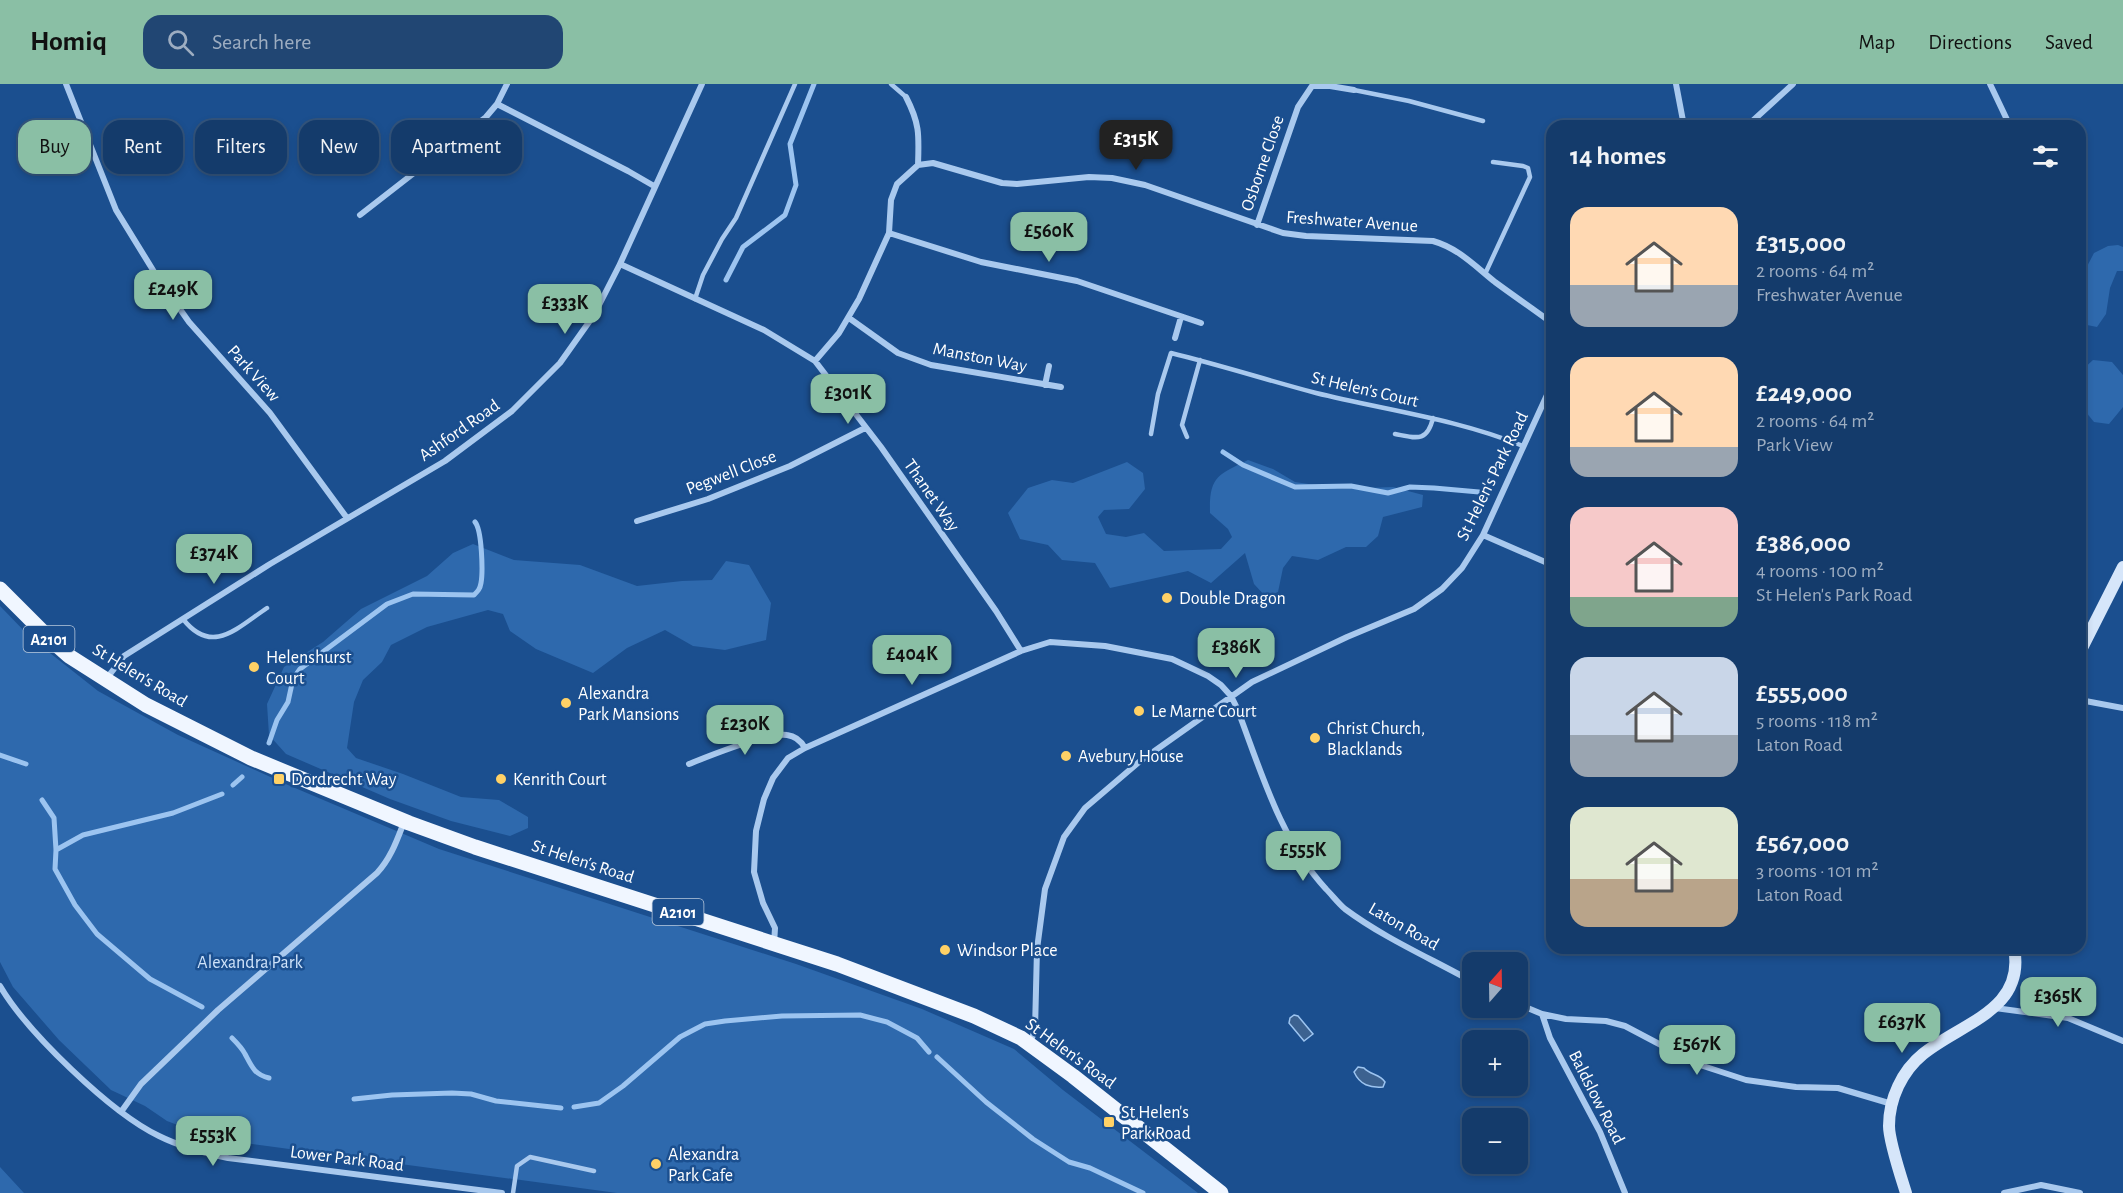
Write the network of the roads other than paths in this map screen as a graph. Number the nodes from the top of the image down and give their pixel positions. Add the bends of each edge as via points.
1 (66, 84) edge
2 (507, 84) edge
3 (702, 84) edge
4 (795, 84) edge
5 (891, 84) edge
6 (1676, 84) edge
7 (1793, 84) edge
8 (1990, 84) edge
9 (1311, 85) edge
10 (1354, 90) joint
11 (906, 97) joint
12 (497, 104) junction
13 (1683, 120) edge
14 (1753, 120) edge
15 (2007, 120) edge
16 (1483, 121) dead end
17 (1493, 162) dead end
18 (918, 165) junction
19 (654, 186) junction
20 (360, 215) dead end
21 (1257, 225) junction
22 (889, 233) junction
23 (620, 264) junction
24 (1485, 274) junction
25 (696, 298) junction
26 (1181, 317) junction
27 (849, 318) junction
28 (1546, 319) edge
29 (1201, 323) dead end
30 (1175, 338) dead end
31 (1200, 360) junction
32 (815, 361) junction
33 (1049, 366) dead end
34 (1046, 385) junction
35 (1061, 387) dead end
36 (1546, 397) edge
37 (1433, 418) junction
38 (865, 428) junction
39 (1150, 434) dead end
40 (1395, 434) dead end
41 (1187, 437) dead end
42 (1523, 446) junction
43 (347, 518) junction
44 (637, 521) dead end
45 (1483, 535) junction
46 (1546, 563) edge
47 (2123, 567) edge
48 (0, 589) edge
49 (267, 608) dead end
50 (183, 619) junction
51 (2086, 640) edge
52 (1021, 651) junction
53 (106, 680) junction
54 (1231, 696) junction
55 (2086, 701) edge
56 (2123, 708) edge
57 (806, 748) junction
58 (688, 764) dead end
59 (404, 822) junction
60 (774, 945) junction
61 (2015, 954) edge
62 (1462, 976) edge
63 (0, 986) edge
64 (1528, 1008) edge
65 (1995, 1008) junction
66 (1542, 1014) junction
67 (2123, 1041) edge
68 (1029, 1044) junction
69 (1892, 1104) junction
70 (121, 1112) junction
71 (594, 1171) dead end
72 (502, 1193) edge
73 (513, 1193) edge
74 (1221, 1193) edge
75 (1625, 1193) edge
76 (1905, 1193) edge
77 (2004, 1193) edge
78 (2079, 1193) edge

1 - 43 street, Park View via 116,210 156,274 189,322 270,413
2 - 12 street
3 - 19 street, Ashford Road
4 - 25 lane via 736,218 703,275
5 - 11 lane
6 - 13 street
7 - 14 street
8 - 15 street
9 - 10 street, Osborne Close
9 - 21 street, Osborne Close via 1298,107
10 - 16 lane
11 - 18 street via 920,132
12 - 19 street
12 - 20 street via 486,117
17 - 24 lane via 1523,165 1530,173
18 - 21 street, Freshwater Avenue via 933,163 1002,183 1112,178 1145,185
18 - 22 street via 897,184 891,201
19 - 23 street, Ashford Road
21 - 24 street, Freshwater Avenue via 1306,236 1433,241 1461,253
22 - 26 street via 981,262 1077,281
22 - 27 street
23 - 25 street, Thanet Way
23 - 43 street, Ashford Road via 594,315 560,363 512,411 445,461
24 - 28 street, Freshwater Avenue
25 - 32 street, Thanet Way via 764,330
26 - 29 street
26 - 30 street
27 - 32 street
27 - 34 street, Manston Way via 898,353 931,366
31 - 37 lane, St Helen's Court via 1316,393
31 - 39 lane, St Helen's Court via 1171,353
31 - 41 lane via 1182,425
32 - 38 street, Thanet Way
33 - 34 street, Manston Way
34 - 35 street, Manston Way
36 - 42 street, St Helen's Park Road
37 - 40 lane via 1424,436
37 - 42 lane, St Helen's Court
38 - 44 street, Pegwell Close via 790,466 708,499
38 - 52 street, Thanet Way
42 - 45 street, St Helen's Park Road
43 - 50 street, Ashford Road
45 - 46 street
45 - 54 street, St Helen's Park Road via 1462,568 1414,609 1290,663
47 - 51 street
48 - 53 main road, St Helen's Road / A2101 via 51,641
49 - 50 lane via 222,638 201,636
50 - 53 street, Ashford Road via 124,656
52 - 54 street via 1050,642 1105,645 1157,655 1208,676
52 - 57 street
53 - 59 main road, St Helen's Road / A2101 via 250,758
54 - 62 street, Laton Road via 1277,811 1309,871 1343,907
54 - 68 street, St Helen's Park Road via 1089,803 1064,837 1045,889 1037,950 1035,1030
55 - 56 street
57 - 58 street via 788,735 774,735
57 - 60 street via 788,758 773,778 756,831 754,872 775,928
59 - 60 main road, St Helen's Road / A2101
59 - 70 street via 393,850 377,873 218,1011 141,1084
60 - 68 main road, St Helen's Road / A2101 via 910,991
61 - 65 street via 2017,964 2010,989
63 - 70 street, Lower Park Road via 30,1026
64 - 66 street
65 - 67 street via 2068,1018
65 - 69 street via 1922,1055 1905,1073
66 - 69 street via 1606,1020 1625,1026 1697,1064 1746,1080 1838,1088
66 - 75 street, Baldslow Road
68 - 74 main road, St Helen's Road / A2101
69 - 76 street via 1889,1128
70 - 72 street, Lower Park Road via 157,1135 191,1150 228,1158
71 - 73 lane via 530,1157 517,1166
77 - 78 street via 2041,1185

